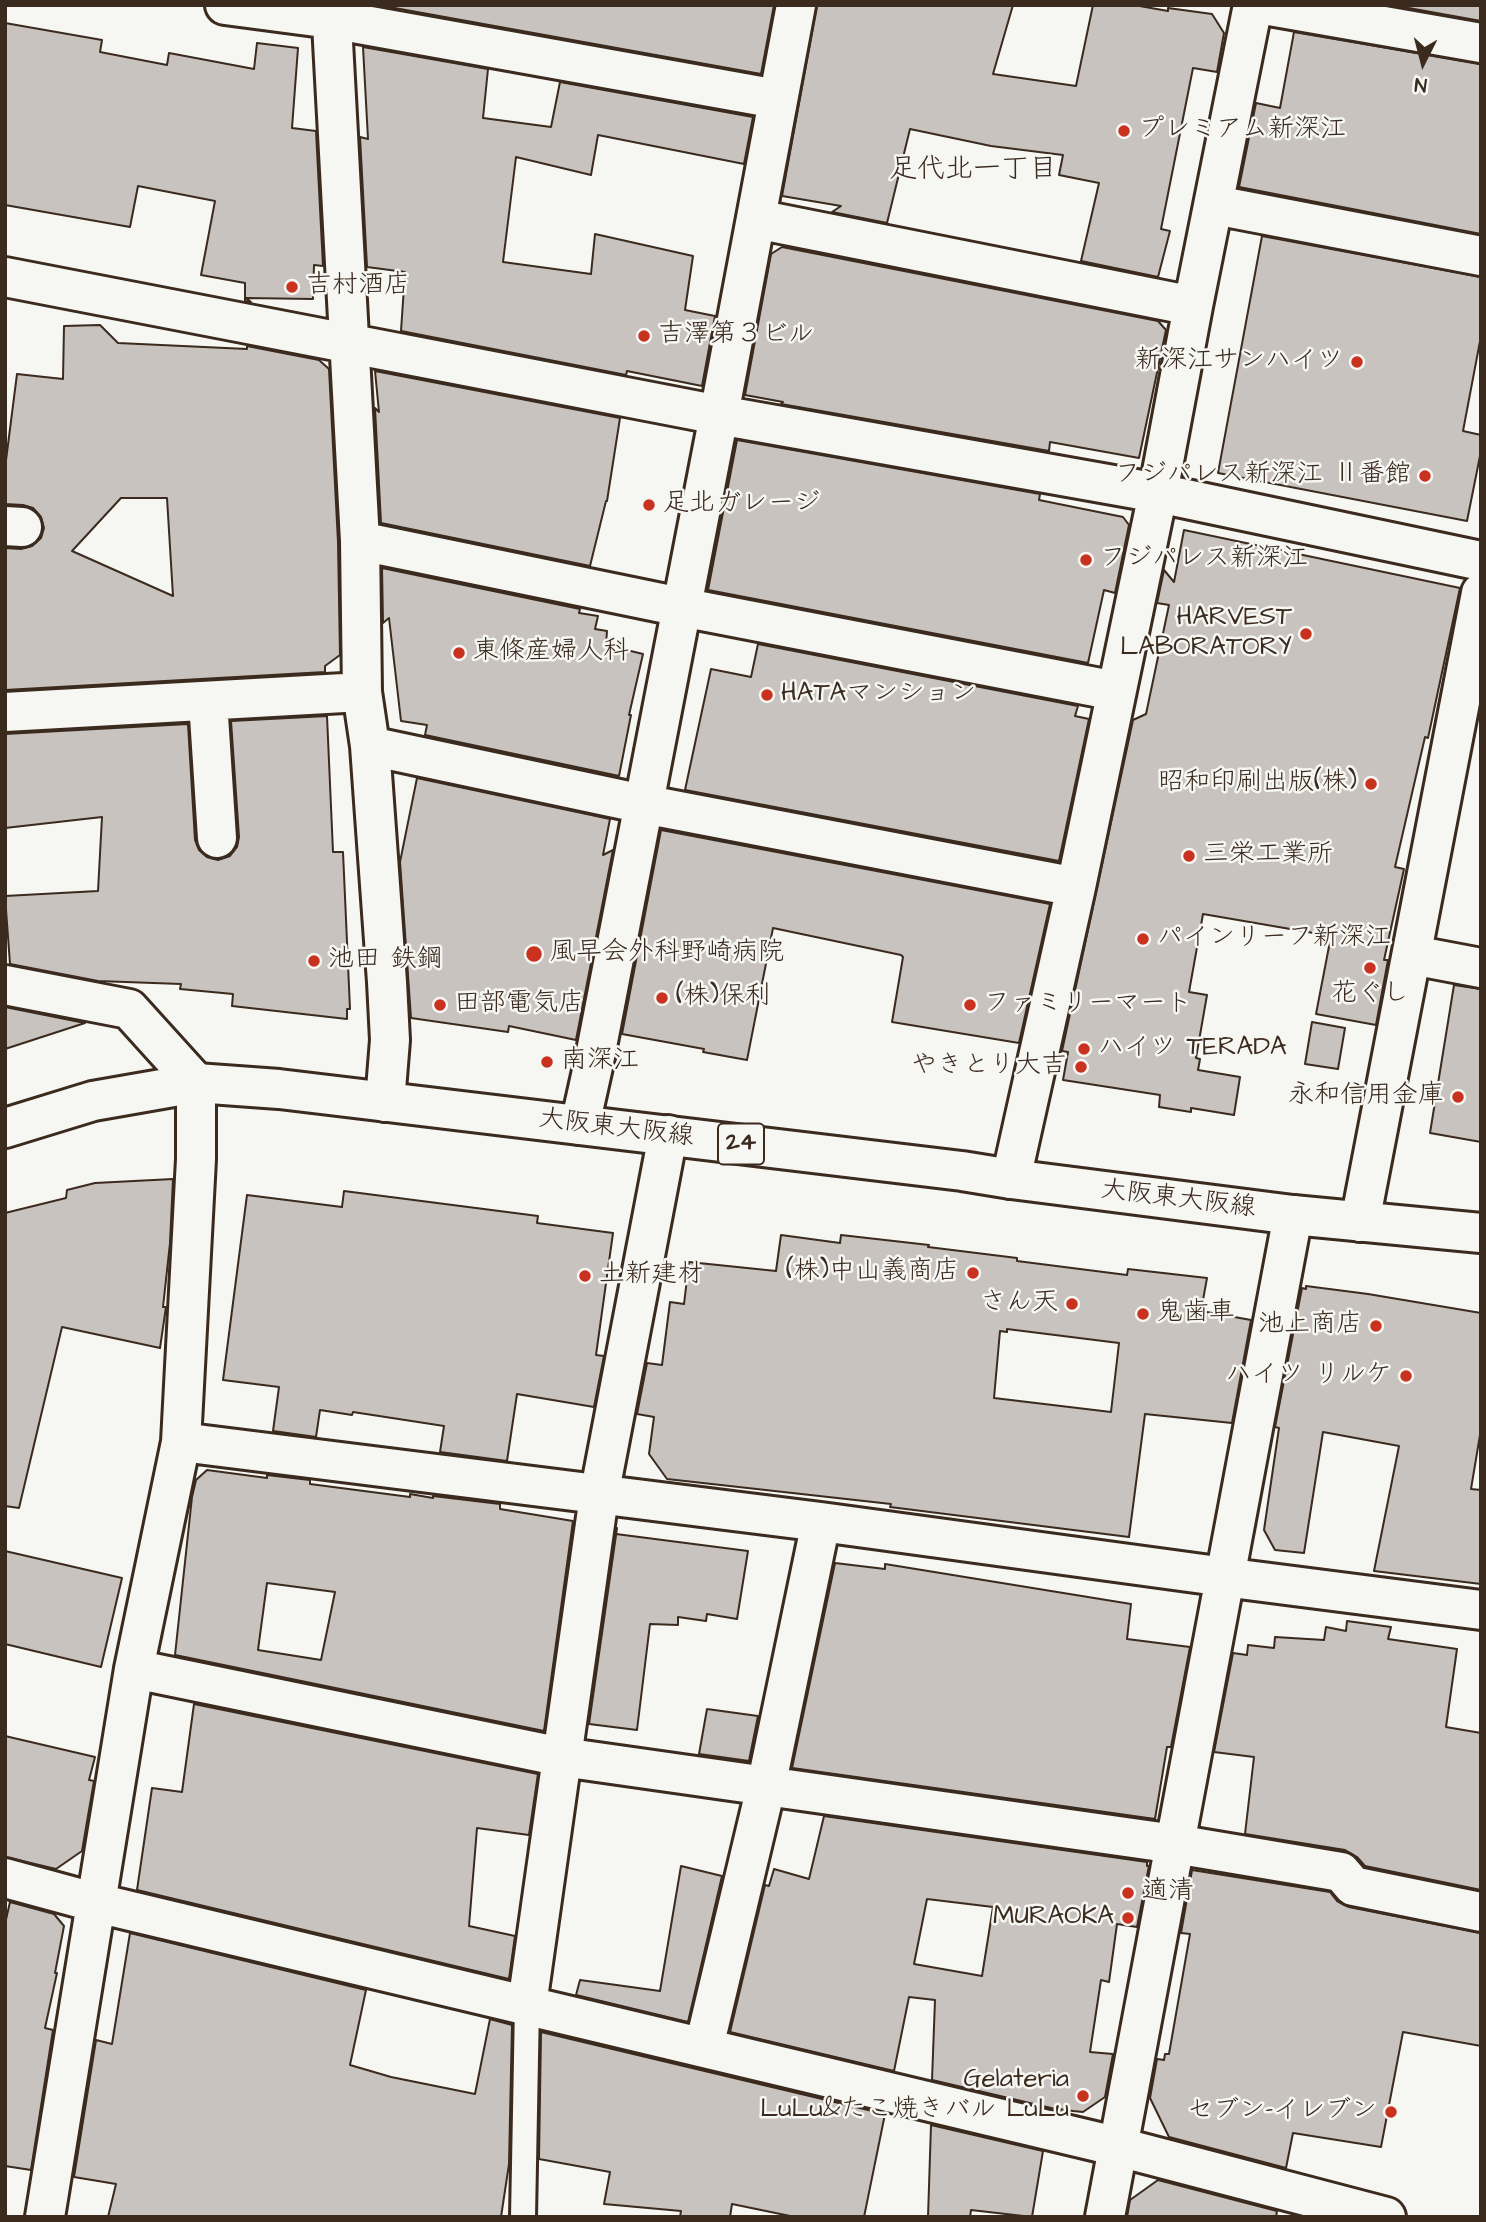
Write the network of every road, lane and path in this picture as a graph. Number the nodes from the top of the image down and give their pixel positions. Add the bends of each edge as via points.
1 (225, 5) edge
2 (796, 5) edge
3 (1253, 5) edge
4 (1264, 5) edge
5 (331, 12) edge
6 (1481, 43) edge
7 (777, 99) junction
8 (1214, 205) junction
9 (756, 219) junction
10 (1481, 256) edge
11 (5, 277) edge
12 (1193, 306) junction
13 (351, 343) junction
14 (719, 415) junction
15 (1158, 492) junction
16 (360, 541) junction
17 (1481, 561) edge
18 (1481, 593) edge
19 (681, 607) junction
20 (1116, 691) junction
21 (362, 692) junction
22 (208, 701) junction
23 (5, 712) edge
24 (370, 746) junction
25 (643, 804) junction
26 (217, 838) dead end
27 (1076, 887) junction
28 (1412, 955) junction
29 (1481, 968) edge
30 (5, 985) edge
31 (196, 1083) junction
32 (385, 1102) junction
33 (580, 1125) junction
34 (5, 1128) edge
35 (668, 1135) junction
36 (1011, 1179) junction
37 (1293, 1214) junction
38 (1360, 1222) junction
39 (1481, 1233) edge
40 (181, 1442) junction
41 (599, 1496) junction
42 (821, 1522) junction
43 (1225, 1577) junction
44 (1481, 1610) edge
45 (134, 1669) junction
46 (562, 1757) junction
47 (766, 1787) junction
48 (1175, 1844) junction
49 (5, 1878) edge
50 (97, 1903) junction
51 (1481, 1912) edge
52 (527, 2005) junction
53 (704, 2047) junction
54 (1119, 2147) junction
55 (45, 2217) edge
56 (523, 2217) edge
57 (1105, 2217) edge
58 (1386, 2217) edge

1 - 5 street
2 - 7 street
3 - 8 street
4 - 6 street
5 - 7 street
5 - 13 street
7 - 9 street
8 - 10 street
8 - 12 street
9 - 12 street
9 - 14 street
11 - 13 street
12 - 15 street
13 - 14 street
13 - 16 street
14 - 15 street
14 - 19 street
15 - 17 street
15 - 20 street
16 - 19 street
16 - 21 street
18 - 28 street
19 - 20 street
19 - 25 street
20 - 27 street
21 - 22 street
21 - 24 street
22 - 23 street
22 - 26 street
24 - 25 street
24 - 32 street via 390,1040
25 - 27 street
25 - 33 street
27 - 36 street
28 - 29 street
28 - 38 street
30 - 31 street via 129,1009
31 - 32 street, 大阪東大阪線 / 24
31 - 34 street, 大阪東大阪線 / 24 via 93,1101
31 - 40 street
32 - 33 street, 大阪東大阪線 / 24
33 - 35 street, 大阪東大阪線 / 24
35 - 36 street, 大阪東大阪線 / 24
35 - 41 street
36 - 37 street, 大阪東大阪線 / 24
37 - 38 street, 大阪東大阪線 / 24
37 - 43 street
38 - 39 street, 大阪東大阪線 / 24
40 - 41 street
40 - 45 street
41 - 42 street
41 - 46 street
42 - 43 street
42 - 47 street
43 - 44 street
43 - 48 street
45 - 46 street
45 - 50 street
46 - 47 street
46 - 52 street
47 - 48 street
47 - 53 street
48 - 51 street via 1341,1872 1353,1886
48 - 54 street
49 - 50 street
50 - 52 street
50 - 55 street
52 - 53 street
52 - 56 lane
53 - 54 street
54 - 57 street
54 - 58 street

